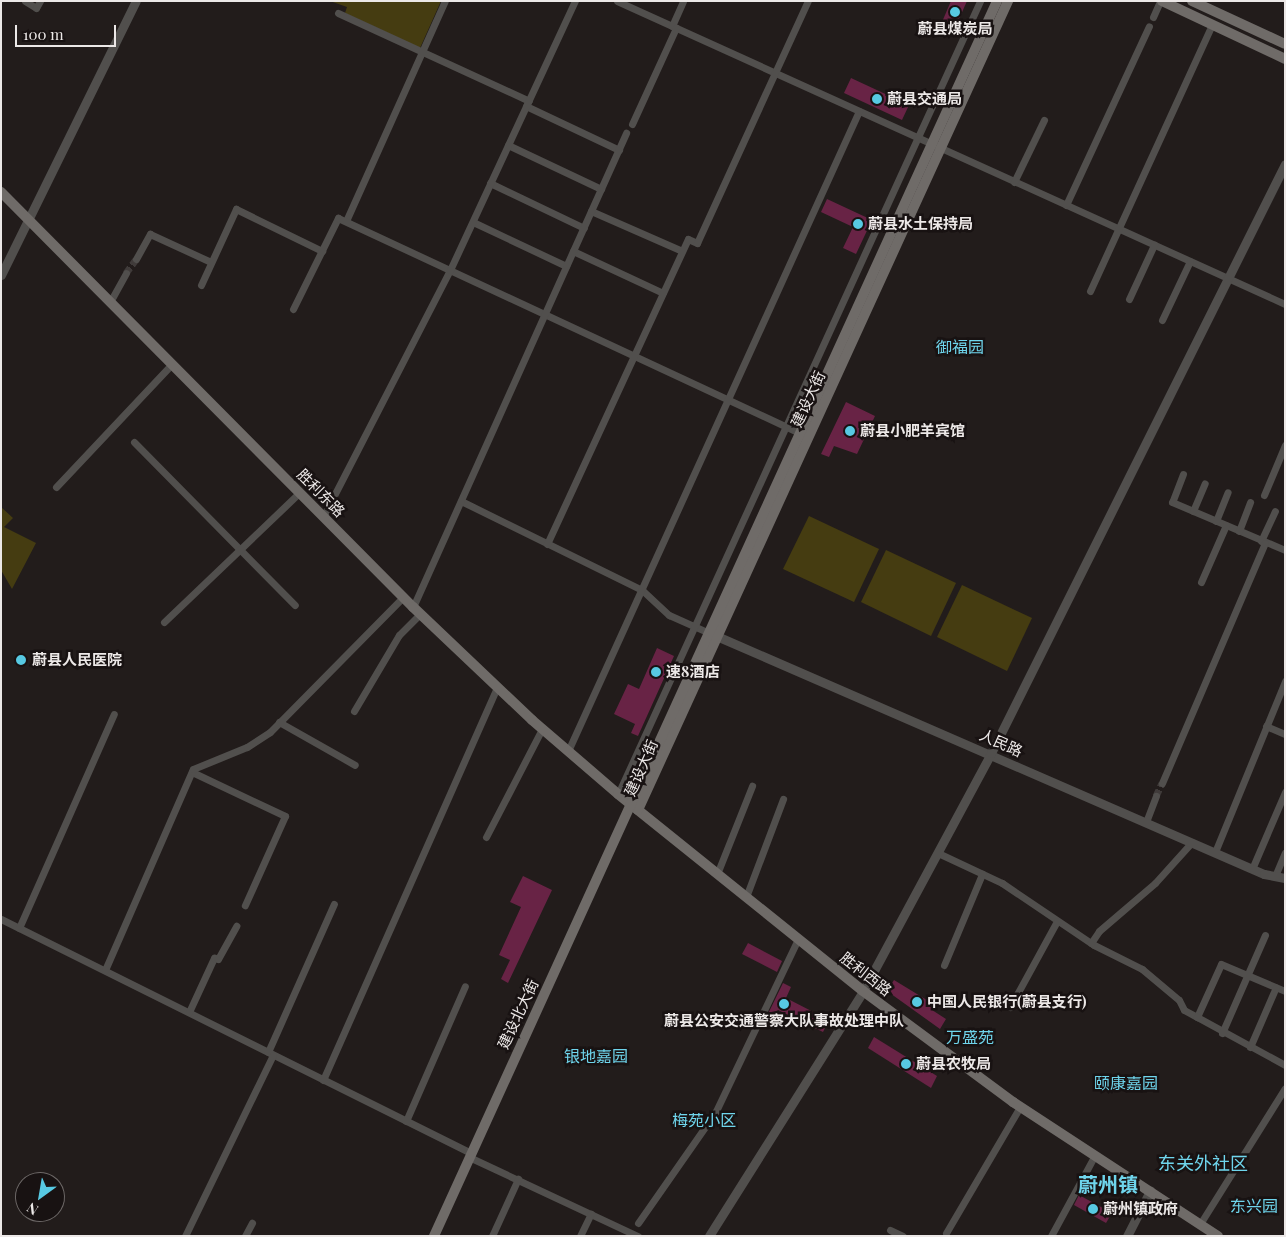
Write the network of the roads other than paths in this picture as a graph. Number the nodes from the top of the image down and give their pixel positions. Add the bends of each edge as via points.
1 (25, 1) edge
2 (40, 1) edge
3 (136, 1) edge
4 (445, 1) edge
5 (575, 1) edge
6 (618, 1) edge
7 (683, 1) edge
8 (808, 1) edge
9 (980, 1) edge
10 (997, 1) edge
11 (1008, 1) edge
12 (1161, 1) edge
13 (1192, 1) edge
14 (338, 13) dead end
15 (1153, 17) dead end
16 (1212, 24) junction
17 (1149, 26) dead end
18 (674, 27) junction
19 (1285, 44) edge
20 (422, 52) junction
21 (1285, 59) edge
22 (775, 73) junction
23 (527, 104) junction
24 (859, 111) junction
25 (1044, 120) dead end
26 (632, 124) dead end
27 (626, 134) dead end
28 (919, 138) junction
29 (508, 145) junction
30 (937, 146) junction
31 (619, 150) junction
32 (1285, 164) edge
33 (1014, 182) junction
34 (490, 184) junction
35 (601, 189) junction
36 (1, 192) edge
37 (1066, 205) junction
38 (591, 212) junction
39 (28, 219) junction
40 (346, 221) junction
41 (473, 222) junction
42 (584, 228) junction
43 (1118, 229) junction
44 (1154, 245) junction
45 (573, 251) junction
46 (682, 251) junction
47 (322, 252) junction
48 (136, 258) tunnel mouth
49 (1190, 261) junction
50 (211, 262) junction
51 (566, 266) junction
52 (450, 270) junction
53 (126, 273) tunnel mouth
54 (1, 275) edge
55 (1226, 278) junction
56 (201, 285) dead end
57 (1090, 291) dead end
58 (663, 293) junction
59 (1129, 300) dead end
60 (110, 302) junction
61 (1285, 304) edge
62 (293, 309) dead end
63 (545, 313) junction
64 (1162, 320) dead end
65 (634, 355) junction
66 (172, 364) junction
67 (728, 399) junction
68 (787, 427) junction
69 (802, 434) junction
70 (134, 442) dead end
71 (1285, 445) edge
72 (1183, 474) dead end
73 (1205, 483) dead end
74 (56, 487) dead end
75 (1228, 492) dead end
76 (299, 493) junction
77 (1264, 495) dead end
78 (460, 501) junction
79 (1250, 502) dead end
80 (1193, 511) junction
81 (1274, 511) dead end
82 (323, 517) junction
83 (1216, 521) junction
84 (1226, 525) junction
85 (1239, 531) junction
86 (1263, 542) junction
87 (547, 544) junction
88 (1284, 549) edge
89 (240, 550) junction
90 (1201, 582) dead end
91 (642, 590) junction
92 (403, 597) junction
93 (295, 605) dead end
94 (416, 611) junction
95 (164, 622) dead end
96 (696, 627) junction
97 (712, 634) junction
98 (1285, 681) edge
99 (497, 687) junction
100 (354, 711) dead end
101 (114, 714) dead end
102 (279, 722) junction
103 (1266, 726) junction
104 (542, 729) junction
105 (1285, 734) edge
106 (568, 751) junction
107 (992, 753) junction
108 (355, 765) dead end
109 (192, 772) junction
110 (1162, 783) tunnel mouth
111 (752, 786) dead end
112 (1285, 792) edge
113 (618, 794) junction
114 (1156, 796) tunnel mouth
115 (784, 799) dead end
116 (634, 808) junction
117 (1146, 822) junction
118 (486, 837) dead end
119 (1192, 842) junction
120 (1215, 852) junction
121 (938, 853) junction
122 (1285, 853) edge
123 (1252, 869) junction
124 (716, 874) junction
125 (982, 874) junction
126 (1275, 876) junction
127 (1285, 878) edge
128 (746, 897) junction
129 (334, 904) dead end
130 (245, 905) dead end
131 (1, 919) edge
132 (1057, 921) junction
133 (236, 926) dead end
134 (19, 928) junction
135 (1265, 936) dead end
136 (798, 939) junction
137 (1091, 942) junction
138 (944, 965) dead end
139 (106, 970) junction
140 (1248, 976) junction
141 (465, 986) dead end
142 (1276, 987) junction
143 (863, 991) junction
144 (1285, 991) edge
145 (1010, 1007) dead end
146 (190, 1012) junction
147 (1197, 1017) junction
148 (1222, 1033) junction
149 (1250, 1047) junction
150 (271, 1053) junction
151 (1285, 1065) edge
152 (323, 1080) junction
153 (1285, 1088) edge
154 (1020, 1106) junction
155 (406, 1121) junction
156 (470, 1155) junction
157 (1095, 1155) junction
158 (518, 1179) junction
159 (1150, 1191) junction
160 (591, 1213) junction
161 (638, 1223) dead end
162 (252, 1224) dead end
163 (1200, 1224) junction
164 (890, 1230) dead end
165 (946, 1233) dead end
166 (438, 1234) edge
167 (185, 1236) edge
168 (245, 1236) edge
169 (492, 1236) edge
170 (580, 1236) edge
171 (638, 1236) edge
172 (709, 1236) edge
173 (903, 1236) edge
174 (1051, 1236) edge
175 (1127, 1236) edge
176 (1218, 1236) edge

1 - 2 street via 36,8
3 - 39 street
4 - 20 street
5 - 23 street
6 - 18 street
7 - 18 street
8 - 22 street
9 - 28 street
10 - 30 main road, 建设大街
11 - 30 main road, 建设大街
12 - 15 street
12 - 16 main road
13 - 19 main road
14 - 20 street
16 - 21 main road
16 - 43 street
17 - 37 street
18 - 22 street
18 - 26 street
20 - 23 street
20 - 40 street
22 - 24 street
22 - 46 street via 697,243 688,239
23 - 29 street
23 - 31 street
24 - 28 street
24 - 67 street
25 - 33 street
27 - 31 street
28 - 30 street
28 - 68 street
29 - 34 street
29 - 35 street
30 - 33 street
30 - 69 main road, 建设大街
31 - 35 street
32 - 55 street
33 - 37 street
34 - 41 street
34 - 42 street
35 - 38 street
36 - 39 main road, 胜利东路
37 - 43 street
38 - 42 street
38 - 46 street
39 - 54 street
39 - 60 main road, 胜利东路
40 - 47 street via 338,218
40 - 52 street
41 - 51 street
41 - 52 street
42 - 45 street
43 - 44 street
43 - 57 street
44 - 49 street
44 - 59 street
45 - 51 street
45 - 58 street
46 - 58 street
47 - 50 street via 236,209
47 - 62 street
48 - 50 street via 150,234
49 - 55 street
49 - 64 street
50 - 56 street
51 - 63 street
52 - 63 street
52 - 82 street
53 - 60 street
55 - 61 street
55 - 107 street
58 - 65 street
60 - 66 main road, 胜利东路
63 - 65 street
63 - 78 street
65 - 67 street
65 - 87 street
66 - 74 street
66 - 76 main road, 胜利东路
67 - 68 street
67 - 91 street
68 - 69 street
68 - 96 street
69 - 97 main road, 建设大街
70 - 89 street
71 - 77 street
72 - 80 street via 1172,502
73 - 80 street
75 - 83 street
76 - 82 main road, 胜利东路
76 - 89 street
78 - 87 street
78 - 94 street
79 - 85 street
80 - 83 street
81 - 86 street
82 - 92 main road, 胜利东路
83 - 84 street
84 - 85 street
84 - 90 street
85 - 86 street
86 - 88 street
86 - 110 street
87 - 91 street
89 - 93 street
89 - 95 street
91 - 96 street via 669,614
91 - 106 street
92 - 94 main road, 胜利东路
92 - 102 street
94 - 99 main road, 胜利东路
94 - 100 street
96 - 97 street
96 - 113 street
97 - 107 street, 人民路
97 - 116 main road, 建设大街
98 - 103 street
99 - 104 main road, 胜利东路
99 - 152 street
101 - 134 street
102 - 108 street
102 - 109 street via 247,747
103 - 105 street
103 - 120 street
104 - 106 main road, 胜利东路
104 - 118 street
106 - 113 main road, 胜利东路
107 - 117 street, 人民路
107 - 121 street
109 - 130 street via 285,816
109 - 139 street
111 - 124 street
112 - 123 street
113 - 116 main road, 胜利东路
114 - 117 street
115 - 128 street
116 - 124 main road, 胜利西路
116 - 156 main road, 建设北大街
117 - 119 street, 人民路
119 - 120 street, 人民路
119 - 137 street via 1155,883
120 - 123 street, 人民路
121 - 125 street
121 - 143 street
122 - 126 street
123 - 126 street, 人民路
124 - 128 main road, 胜利西路
125 - 132 street
125 - 138 street
126 - 127 street, 人民路
128 - 136 main road, 胜利西路
129 - 150 street
131 - 134 street
132 - 137 street
132 - 145 street
133 - 146 street via 218,959 214,958
134 - 139 street
135 - 140 street
136 - 143 main road, 胜利西路
136 - 161 street via 716,1111
137 - 147 street via 1142,968 1179,1000 1184,1010
139 - 146 street
140 - 142 street
140 - 147 street via 1221,964
140 - 148 street
141 - 155 street
142 - 144 street
142 - 149 street
143 - 154 main road, 胜利西路
143 - 172 street
146 - 150 street
147 - 148 street
148 - 149 street
149 - 151 street
150 - 152 street
150 - 167 street
152 - 155 street
153 - 163 street
154 - 157 main road, 胜利西路
154 - 165 street
155 - 156 street
156 - 158 street
156 - 166 main road, 建设北大街
157 - 159 main road, 胜利西路
157 - 174 street
158 - 160 street
158 - 169 street
159 - 163 main road, 胜利西路
159 - 175 street
160 - 170 street
160 - 171 street
162 - 168 street
163 - 176 main road, 胜利西路
164 - 173 street

